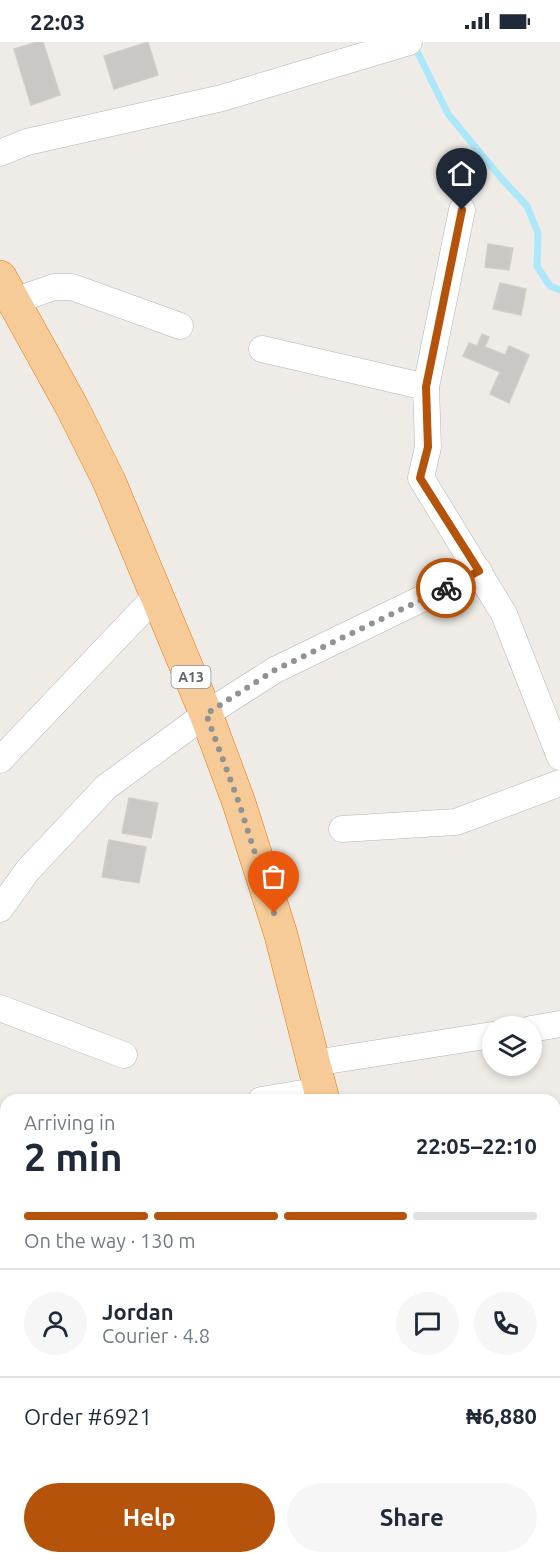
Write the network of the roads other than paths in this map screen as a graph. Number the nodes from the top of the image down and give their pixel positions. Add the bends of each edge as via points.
1 (404, 44) edge
2 (0, 153) edge
3 (462, 210) dead end
4 (7, 289) edge
5 (180, 326) dead end
6 (262, 349) dead end
7 (426, 387) junction
8 (479, 571) junction
9 (158, 594) junction
10 (206, 714) junction
11 (560, 757) edge
12 (0, 760) edge
13 (560, 783) edge
14 (342, 829) dead end
15 (0, 909) edge
16 (0, 1008) edge
17 (560, 1024) edge
18 (542, 1027) edge
19 (482, 1038) edge
20 (124, 1055) dead end
21 (319, 1084) edge
22 (283, 1094) edge

1 - 2 street via 222,98 27,142
3 - 7 street
4 - 5 street via 72,287
4 - 9 highway, A13 via 109,481
6 - 7 street
7 - 8 street via 428,447 420,478
8 - 10 street via 275,670
8 - 11 street via 504,615
9 - 10 highway, A13
9 - 12 street
10 - 15 street via 106,788 28,870
10 - 21 highway, A13 via 239,803 280,935
13 - 14 street via 456,822
16 - 20 street
17 - 18 street
19 - 21 street
21 - 22 street

